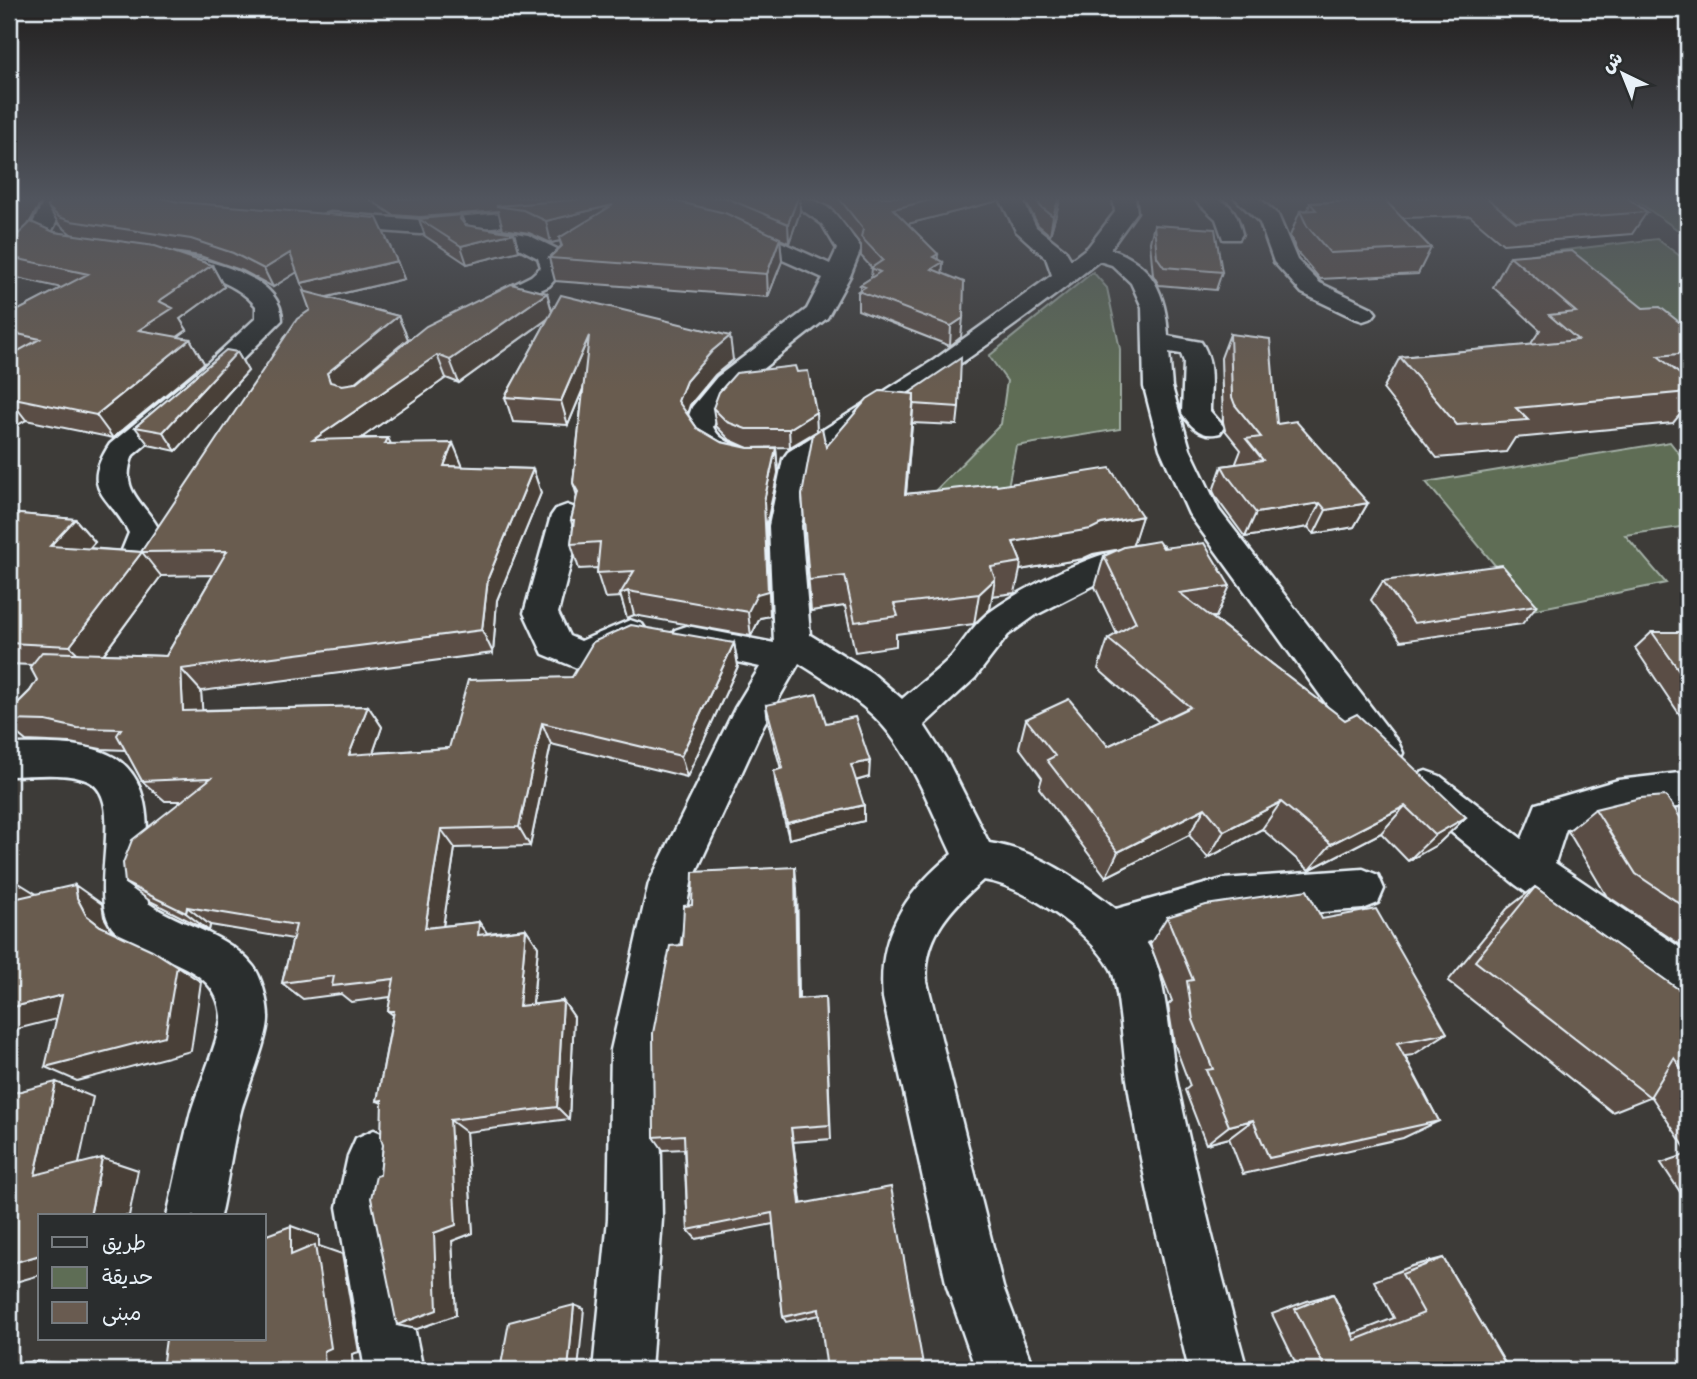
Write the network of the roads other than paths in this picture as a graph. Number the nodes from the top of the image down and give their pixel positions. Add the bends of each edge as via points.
1 (173, 261) edge
2 (551, 261) edge
3 (805, 261) edge
4 (844, 261) edge
5 (1058, 261) edge
6 (1084, 261) edge
7 (1121, 261) edge
8 (1286, 261) edge
9 (838, 276) junction
10 (1065, 276) junction
11 (1363, 313) dead end
12 (457, 323) edge
13 (1156, 342) junction
14 (1210, 427) dead end
15 (798, 459) junction
16 (567, 516) dead end
17 (1228, 543) junction
18 (134, 560) edge
19 (787, 650) junction
20 (902, 722) junction
21 (11, 739) edge
22 (1688, 789) edge
23 (976, 860) junction
24 (1531, 871) junction
25 (1363, 889) dead end
26 (1110, 933) junction
27 (1688, 979) edge
28 (374, 1156) dead end
29 (194, 1214) edge
30 (394, 1370) edge
31 (622, 1370) edge
32 (1005, 1370) edge
33 (1218, 1370) edge

1 - 18 street via 237,281 260,295 269,306 269,320 120,451 112,470 112,488 145,533
2 - 12 street via 553,268 540,281
3 - 9 street
4 - 9 street
5 - 10 street
6 - 10 street
7 - 13 street via 1142,280 1154,307
8 - 11 street via 1311,288
9 - 15 street via 818,313 727,383 706,407 699,427 705,442 719,452 768,463
10 - 15 street via 943,366
13 - 14 street via 1192,348 1197,362 1196,413
13 - 17 street via 1158,387 1175,449 1205,514
15 - 19 street via 785,526
16 - 19 street via 541,613 556,645 582,656 635,631
17 - 20 street via 1105,565 1024,606 996,626 947,683
17 - 24 street via 1382,751
19 - 20 street via 859,683
19 - 31 street via 748,719 670,883 635,1050 635,1219
20 - 23 street via 934,774
21 - 29 street via 108,771 122,789 127,813 124,890 129,915 210,957 238,983 245,1019 216,1112
22 - 24 street via 1643,791 1550,817
23 - 26 street via 1010,865 1068,898
23 - 32 street via 942,888 911,933 904,976 975,1287
24 - 27 street
25 - 26 street via 1223,899
26 - 33 street via 1134,963 1152,1081
28 - 30 street via 363,1207

